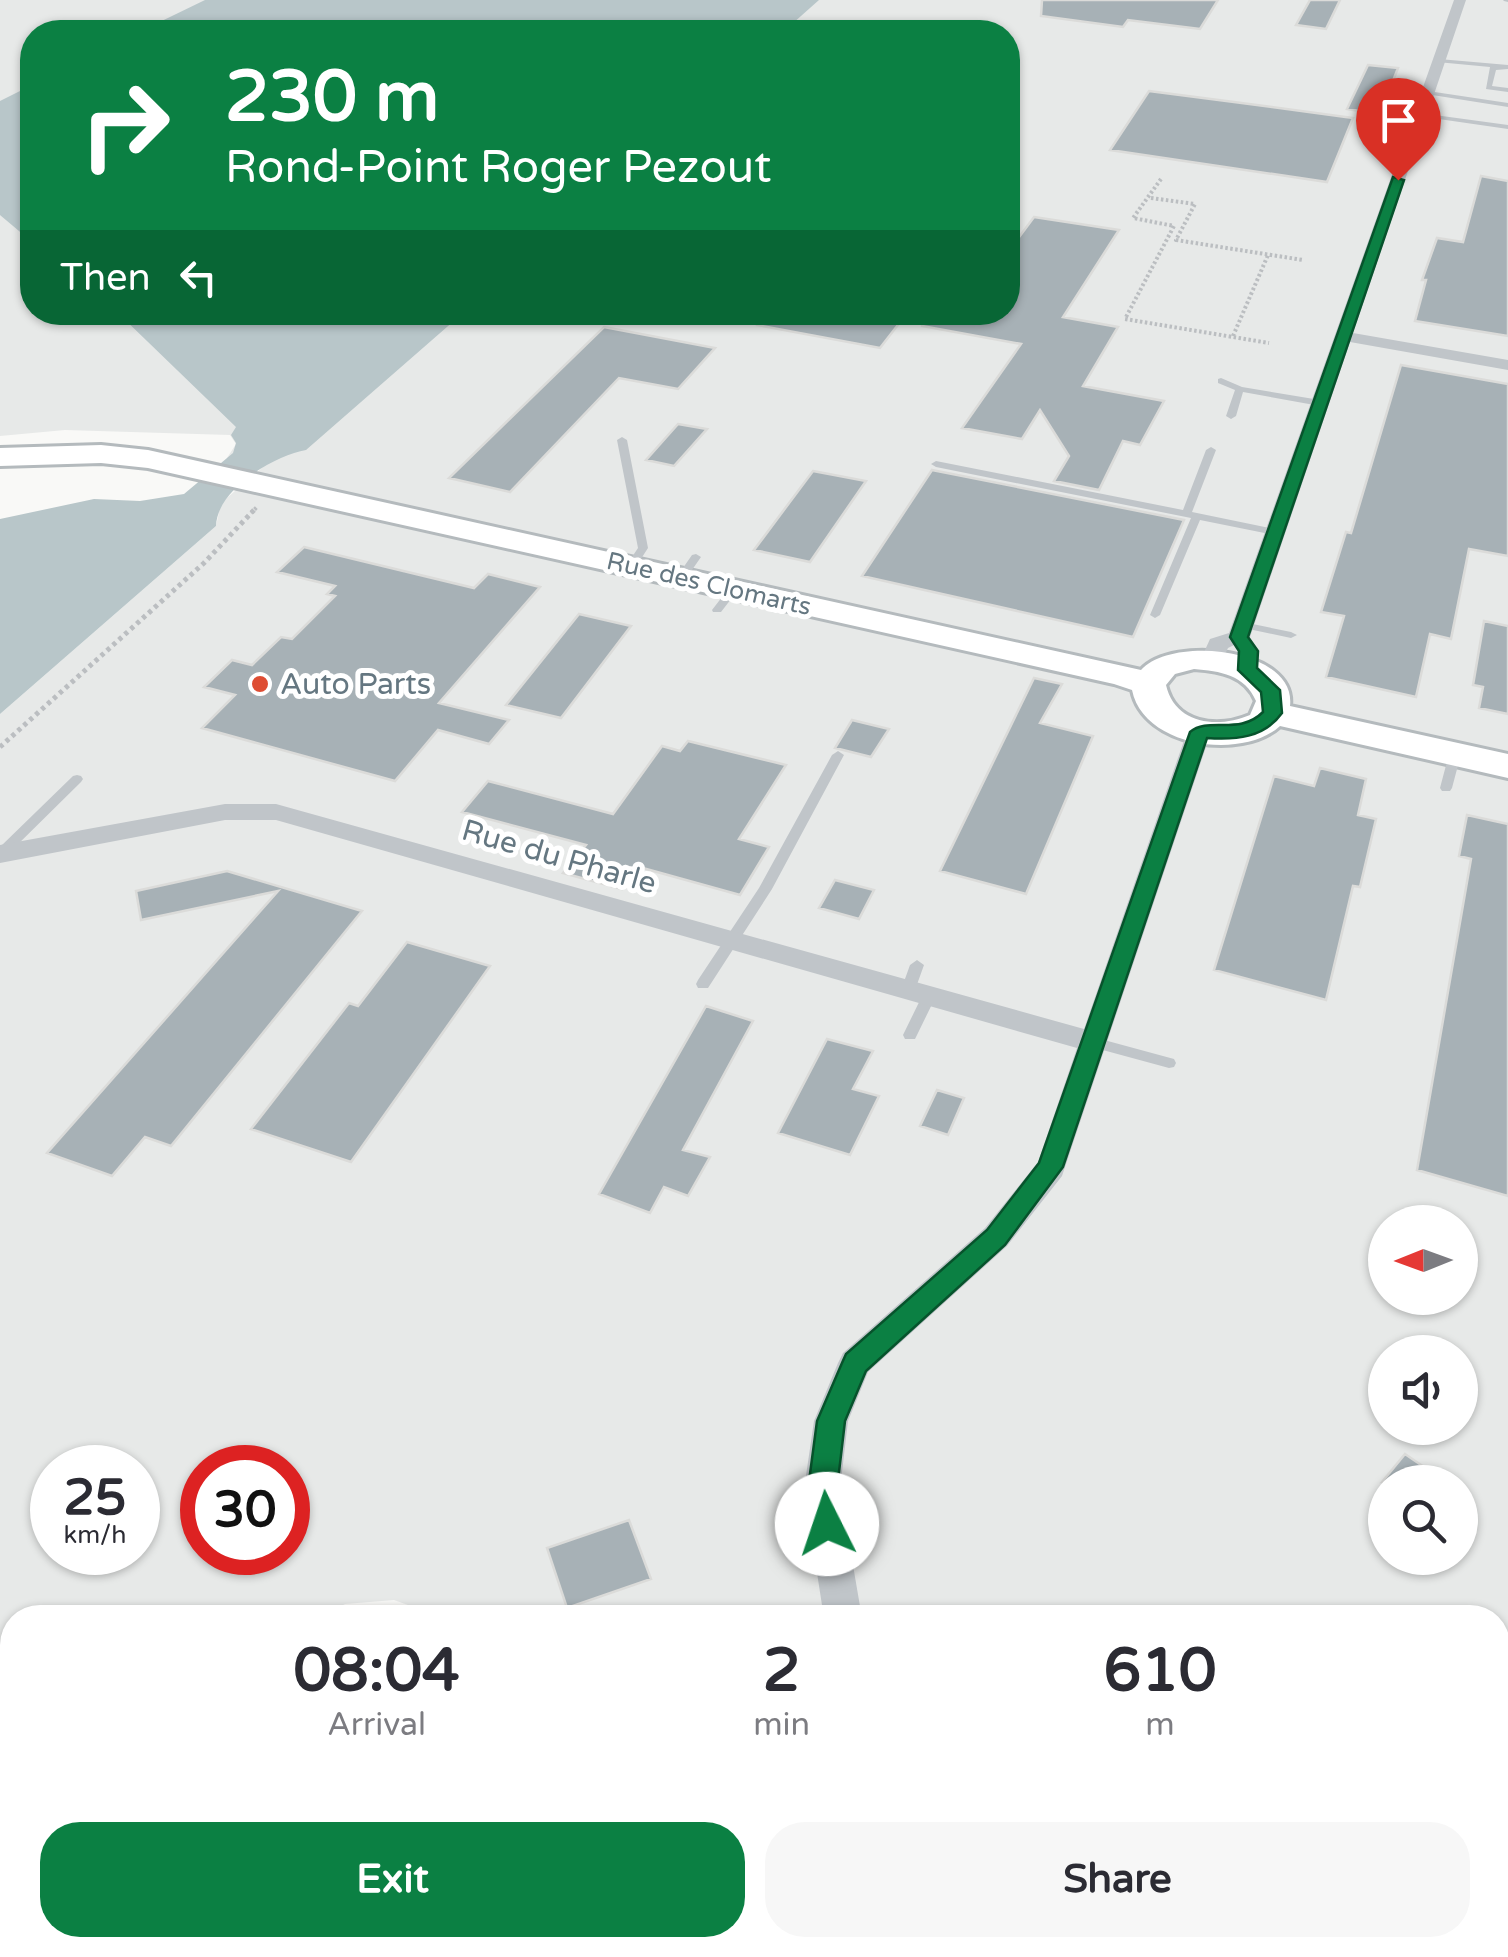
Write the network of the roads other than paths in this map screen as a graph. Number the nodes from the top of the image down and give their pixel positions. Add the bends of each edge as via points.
1 (1460, 0) edge
2 (1439, 61) junction
3 (1492, 70) junction
4 (1508, 70) edge
5 (1508, 90) edge
6 (1428, 94) junction
7 (1508, 105) edge
8 (1420, 115) junction
9 (1508, 128) edge
10 (1343, 336) junction
11 (1508, 365) edge
12 (1221, 381) dead end
13 (1240, 389) junction
14 (1320, 403) junction
15 (1230, 416) dead end
16 (622, 440) dead end
17 (1211, 450) dead end
18 (0, 457) edge
19 (936, 464) dead end
20 (1192, 514) junction
21 (1276, 532) junction
22 (631, 566) junction
23 (1155, 614) dead end
24 (1291, 635) dead end
25 (1235, 648) junction
26 (1148, 684) junction
27 (1272, 713) junction
28 (1200, 732) junction
29 (838, 755) dead end
30 (1508, 766) edge
31 (77, 779) dead end
32 (0, 854) edge
33 (730, 940) junction
34 (703, 984) dead end
35 (918, 984) junction
36 (910, 1034) dead end
37 (1093, 1042) junction
38 (1168, 1063) dead end
39 (841, 1605) edge

1 - 2 street
2 - 3 lane
2 - 6 street
3 - 4 lane
3 - 5 lane via 1488,88
6 - 7 lane
6 - 8 street
8 - 9 lane
8 - 10 street
10 - 11 street
10 - 14 street
12 - 13 lane
13 - 14 lane
13 - 15 lane
14 - 21 street
16 - 22 lane via 643,548
17 - 20 lane
18 - 22 main road, Rue des Clomarts via 101,454 194,468 268,491
19 - 20 lane
20 - 21 lane
20 - 23 lane
21 - 25 street
22 - 26 main road, Rue des Clomarts via 689,567 725,600
24 - 25 lane
25 - 26 main road via 1177,661
25 - 27 main road via 1270,690
26 - 28 main road via 1148,696 1166,718
27 - 28 main road via 1237,734
27 - 30 main road via 1450,771
28 - 37 street
29 - 33 lane via 765,890
31 - 32 lane
32 - 33 street, Rue du Pharle via 225,812 276,812
33 - 34 lane
33 - 35 street, Rue du Pharle
35 - 36 lane
35 - 37 street, Rue du Pharle
37 - 38 lane
37 - 39 street via 1050,1167 996,1237 856,1363 831,1421 822,1489

